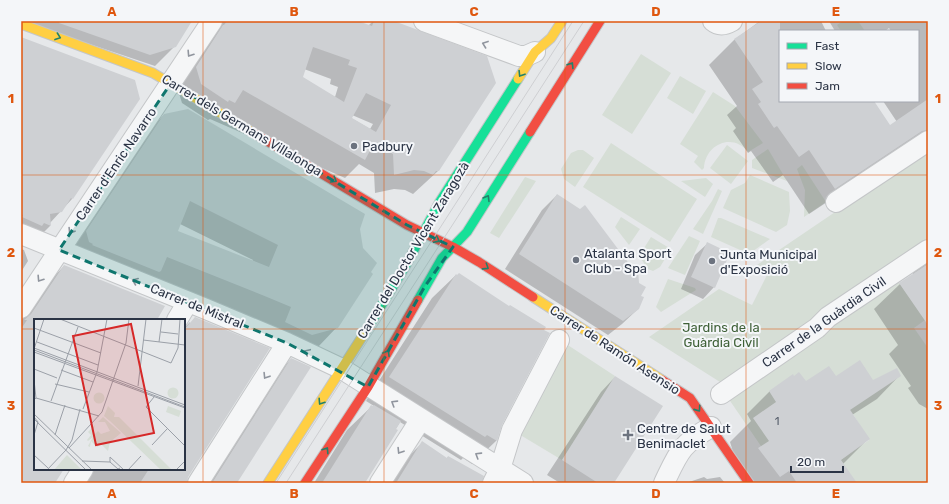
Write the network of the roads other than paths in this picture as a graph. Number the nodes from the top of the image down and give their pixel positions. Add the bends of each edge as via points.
1 (212, 21) edge
2 (424, 21) edge
3 (562, 21) edge
4 (600, 21) edge
5 (21, 24) edge
6 (535, 52) junction
7 (171, 83) junction
8 (928, 140) edge
9 (836, 202) dead end
10 (422, 232) junction
11 (21, 234) edge
12 (453, 247) junction
13 (59, 250) junction
14 (928, 250) edge
15 (188, 302) junction
16 (21, 308) edge
17 (178, 319) edge
18 (559, 340) dead end
19 (287, 343) junction
20 (342, 369) junction
21 (368, 387) junction
22 (721, 394) dead end
23 (420, 419) junction
24 (711, 427) junction
25 (82, 470) edge
26 (497, 476) edge
27 (74, 483) edge
28 (198, 483) edge
29 (268, 483) edge
30 (305, 483) edge
31 (380, 483) edge
32 (523, 483) edge
33 (664, 483) edge
34 (749, 483) edge

1 -> 7 street, Carrer d'Enric Navarro
6 -> 2 street via 519,56
3 - 6 street, Carrer del Doctor Vicent Zaragozà via 551,38
12 -> 4 street via 467,232
5 -> 7 street, Carrer dels Germans Villalonga via 142,68
6 -> 10 street, Carrer del Doctor Vicent Zaragozà
7 -> 10 street, Carrer dels Germans Villalonga
7 -> 13 street, Carrer d'Enric Navarro
8 - 9 street
10 -> 12 street, Carrer dels Germans Villalonga
10 - 20 street, Carrer del Doctor Vicent Zaragozà via 406,265
11 - 13 street, Carrer de Mistral
21 -> 12 street via 425,286 442,258
12 -> 24 street, Carrer de Ramón Asensio via 690,398
15 -> 13 street, Carrer de Mistral
13 -> 16 street, Carrer d'Enric Navarro
14 - 22 street, Carrer de la Guàrdia Civil
15 - 17 street
15 - 19 street, Carrer de Mistral
18 - 26 street via 512,430
20 -> 19 street, Carrer de Mistral
19 -> 28 street
20 - 21 street, Carrer de Mistral
20 -> 29 street, Carrer del Doctor Vicent Zaragozà
23 -> 21 street, Carrer de Mistral
30 -> 21 street
26 -> 23 street, Carrer de Mistral
23 -> 31 street
24 - 33 street via 681,449
24 - 34 street, Carrer de Ramón Asensio
25 - 27 street
26 - 32 street, Carrer de Mistral

